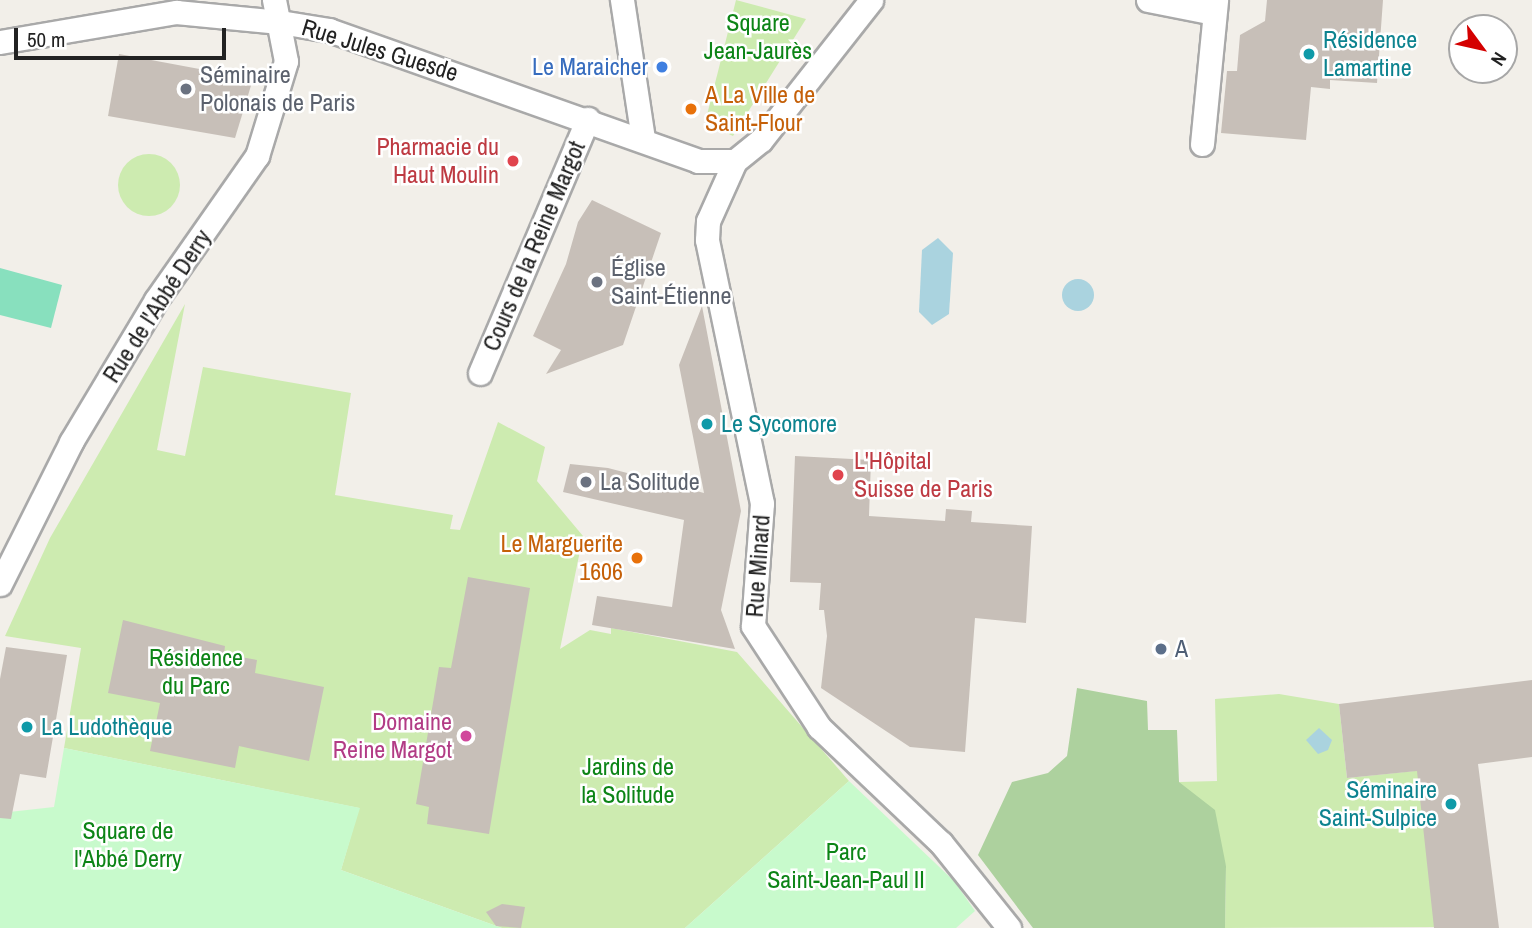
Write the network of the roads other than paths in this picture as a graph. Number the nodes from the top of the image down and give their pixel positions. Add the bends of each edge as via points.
1 (622, 0) edge
2 (872, 0) edge
3 (1148, 0) edge
4 (1215, 6) edge
5 (277, 11) edge
6 (0, 42) edge
7 (588, 119) junction
8 (643, 139) junction
9 (1202, 144) dead end
10 (735, 161) junction
11 (480, 373) dead end
12 (0, 584) edge
13 (1009, 928) edge

1 - 8 street
2 - 10 street via 761,140
3 - 4 street
4 - 9 street
5 - 6 street, Rue Jules Guesde via 176,12
5 - 7 street, Rue Jules Guesde
5 - 12 street, Rue de l'Abbé Derry via 286,61 257,156 149,312 71,442
7 - 8 street, Rue Jules Guesde
7 - 11 street, Cours de la Reine Margot
8 - 10 street, Rue Jules Guesde via 698,161
10 - 13 street, Rue Minard via 708,221 707,240 762,503 753,626 819,727 948,852

